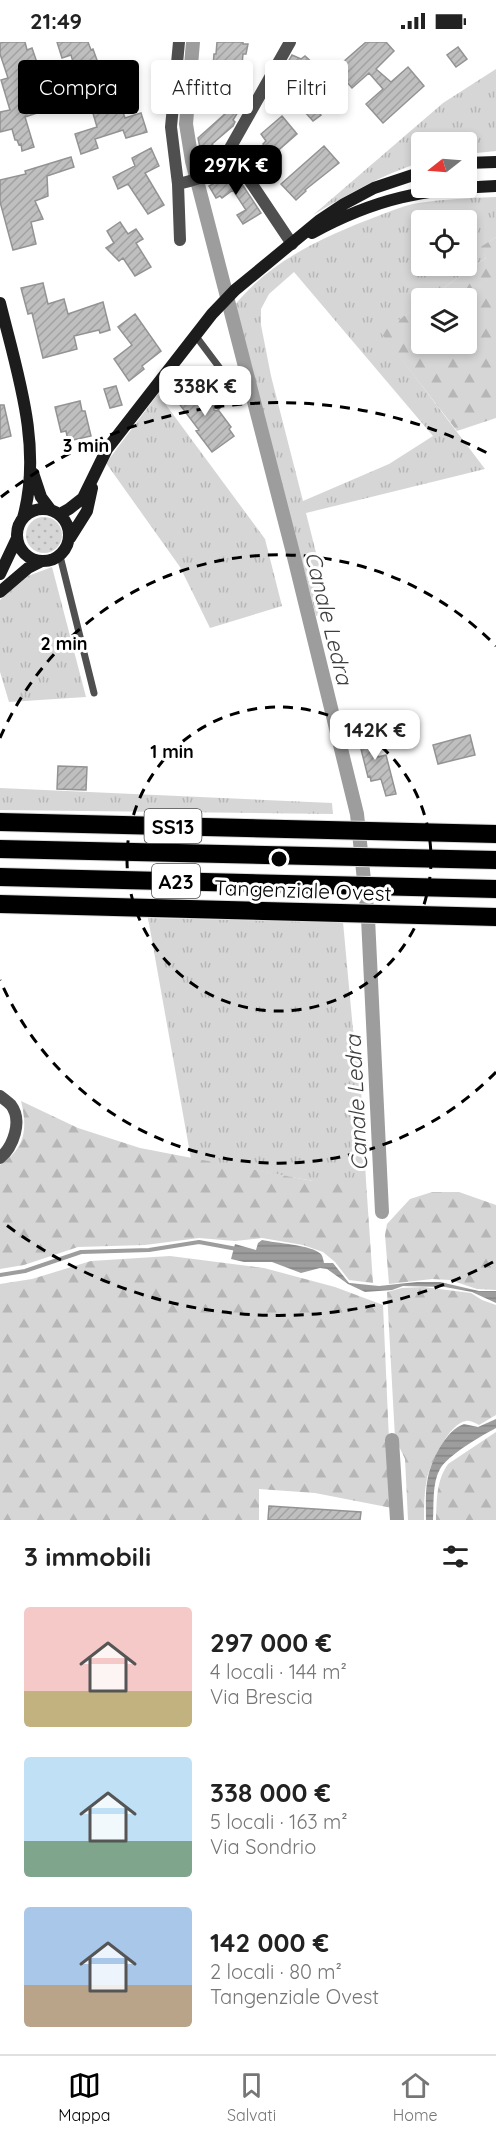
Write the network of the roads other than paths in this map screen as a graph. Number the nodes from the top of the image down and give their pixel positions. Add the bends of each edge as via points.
1 (179, 42) edge
2 (290, 42) edge
3 (229, 150) junction
4 (496, 162) edge
5 (477, 163) edge
6 (411, 176) edge
7 (181, 184) junction
8 (496, 186) edge
9 (180, 240) dead end
10 (292, 244) junction
11 (0, 303) edge
12 (197, 332) junction
13 (218, 406) dead end
14 (31, 468) junction
15 (95, 473) junction
16 (55, 512) junction
17 (23, 518) junction
18 (17, 538) junction
19 (70, 538) junction
20 (60, 556) junction
21 (40, 561) junction
22 (0, 574) edge
23 (0, 592) edge
24 (94, 693) dead end
25 (496, 821) edge
26 (0, 822) edge
27 (375, 830) junction
28 (496, 834) edge
29 (0, 849) edge
30 (496, 860) edge
31 (0, 876) edge
32 (496, 888) edge
33 (0, 904) edge
34 (493, 918) edge
35 (0, 1096) edge
36 (0, 1158) edge

1 - 7 street via 171,127
2 - 3 street
3 - 7 street via 219,167 203,178
3 - 10 street
4 - 5 main road
6 - 10 main road via 374,188 344,204
7 - 9 street
8 - 10 main road via 449,188 391,199 339,219
10 - 12 main road via 235,290
11 - 14 main road via 21,392
12 - 13 lane via 232,391
12 - 15 main road via 107,449
14 - 16 main road via 41,497
14 - 17 main road
15 - 16 main road via 83,498 69,509
15 - 19 main road via 87,511
16 - 17 main road via 38,509
16 - 19 main road via 67,524
17 - 18 main road
18 - 21 main road via 21,550
18 - 22 main road
19 - 20 main road
20 - 21 main road
20 - 24 lane
21 - 23 main road
25 - 27 highway via 406,820
26 - 27 highway, SS13
27 - 28 highway, SS13
29 - 30 highway, A23
31 - 32 highway, A23
33 - 34 highway, Tangenziale Ovest
35 - 36 street via 12,1106 15,1120 14,1140

